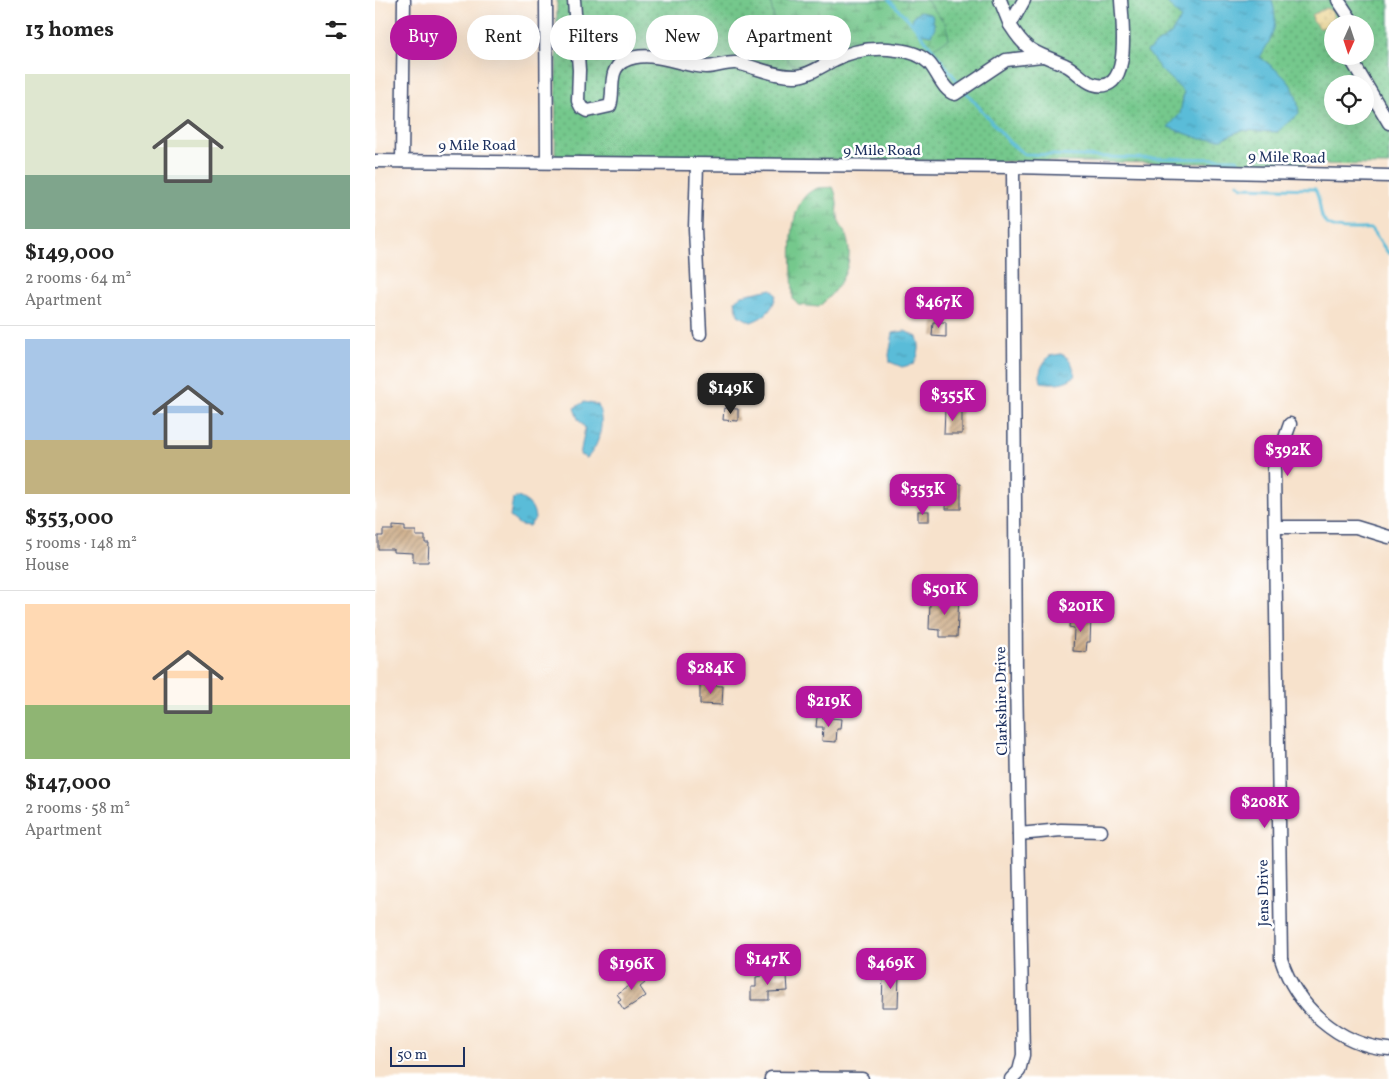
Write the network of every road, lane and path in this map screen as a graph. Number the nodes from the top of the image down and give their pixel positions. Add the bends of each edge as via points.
1 (404, 0) edge
2 (547, 0) edge
3 (573, 0) edge
4 (1000, 0) edge
5 (1023, 0) edge
6 (1121, 0) edge
7 (1338, 0) edge
8 (1348, 15) edge
9 (1010, 25) junction
10 (1042, 56) junction
11 (1354, 65) edge
12 (1389, 123) edge
13 (375, 161) edge
14 (402, 161) junction
15 (547, 162) junction
16 (697, 165) junction
17 (1013, 167) junction
18 (1389, 176) edge
19 (700, 334) dead end
20 (1290, 424) dead end
21 (1276, 527) junction
22 (1389, 537) edge
23 (1101, 831) dead end
24 (1019, 834) junction
25 (1389, 1049) edge
26 (1022, 1066) junction
27 (771, 1078) dead end
28 (862, 1079) edge
29 (1011, 1079) edge
30 (1021, 1079) edge

1 - 14 street
2 - 15 street
3 - 10 street via 579,70 578,102 588,111 610,106 616,68 624,62 649,55 707,67 734,63 798,76 850,53 898,50 916,54 928,62 950,92 955,94 1006,60
4 - 9 street
5 - 9 street
6 - 10 street via 1122,69 1114,80 1103,86 1092,84 1066,65
7 - 8 street
9 - 10 street via 1023,44
11 - 12 street
13 - 14 street, 9 Mile Road
14 - 15 street, 9 Mile Road
15 - 16 street, 9 Mile Road
16 - 17 street, 9 Mile Road
16 - 19 street via 695,229
17 - 18 street, 9 Mile Road
17 - 24 street, Clarkshire Drive
20 - 21 street, Jens Drive via 1274,468
21 - 22 street via 1357,527
21 - 25 street, Jens Drive via 1281,959 1287,979 1314,1015 1352,1039
23 - 24 street
24 - 26 street, Clarkshire Drive
26 - 29 street
26 - 30 street, Clarkshire Drive
27 - 28 street

